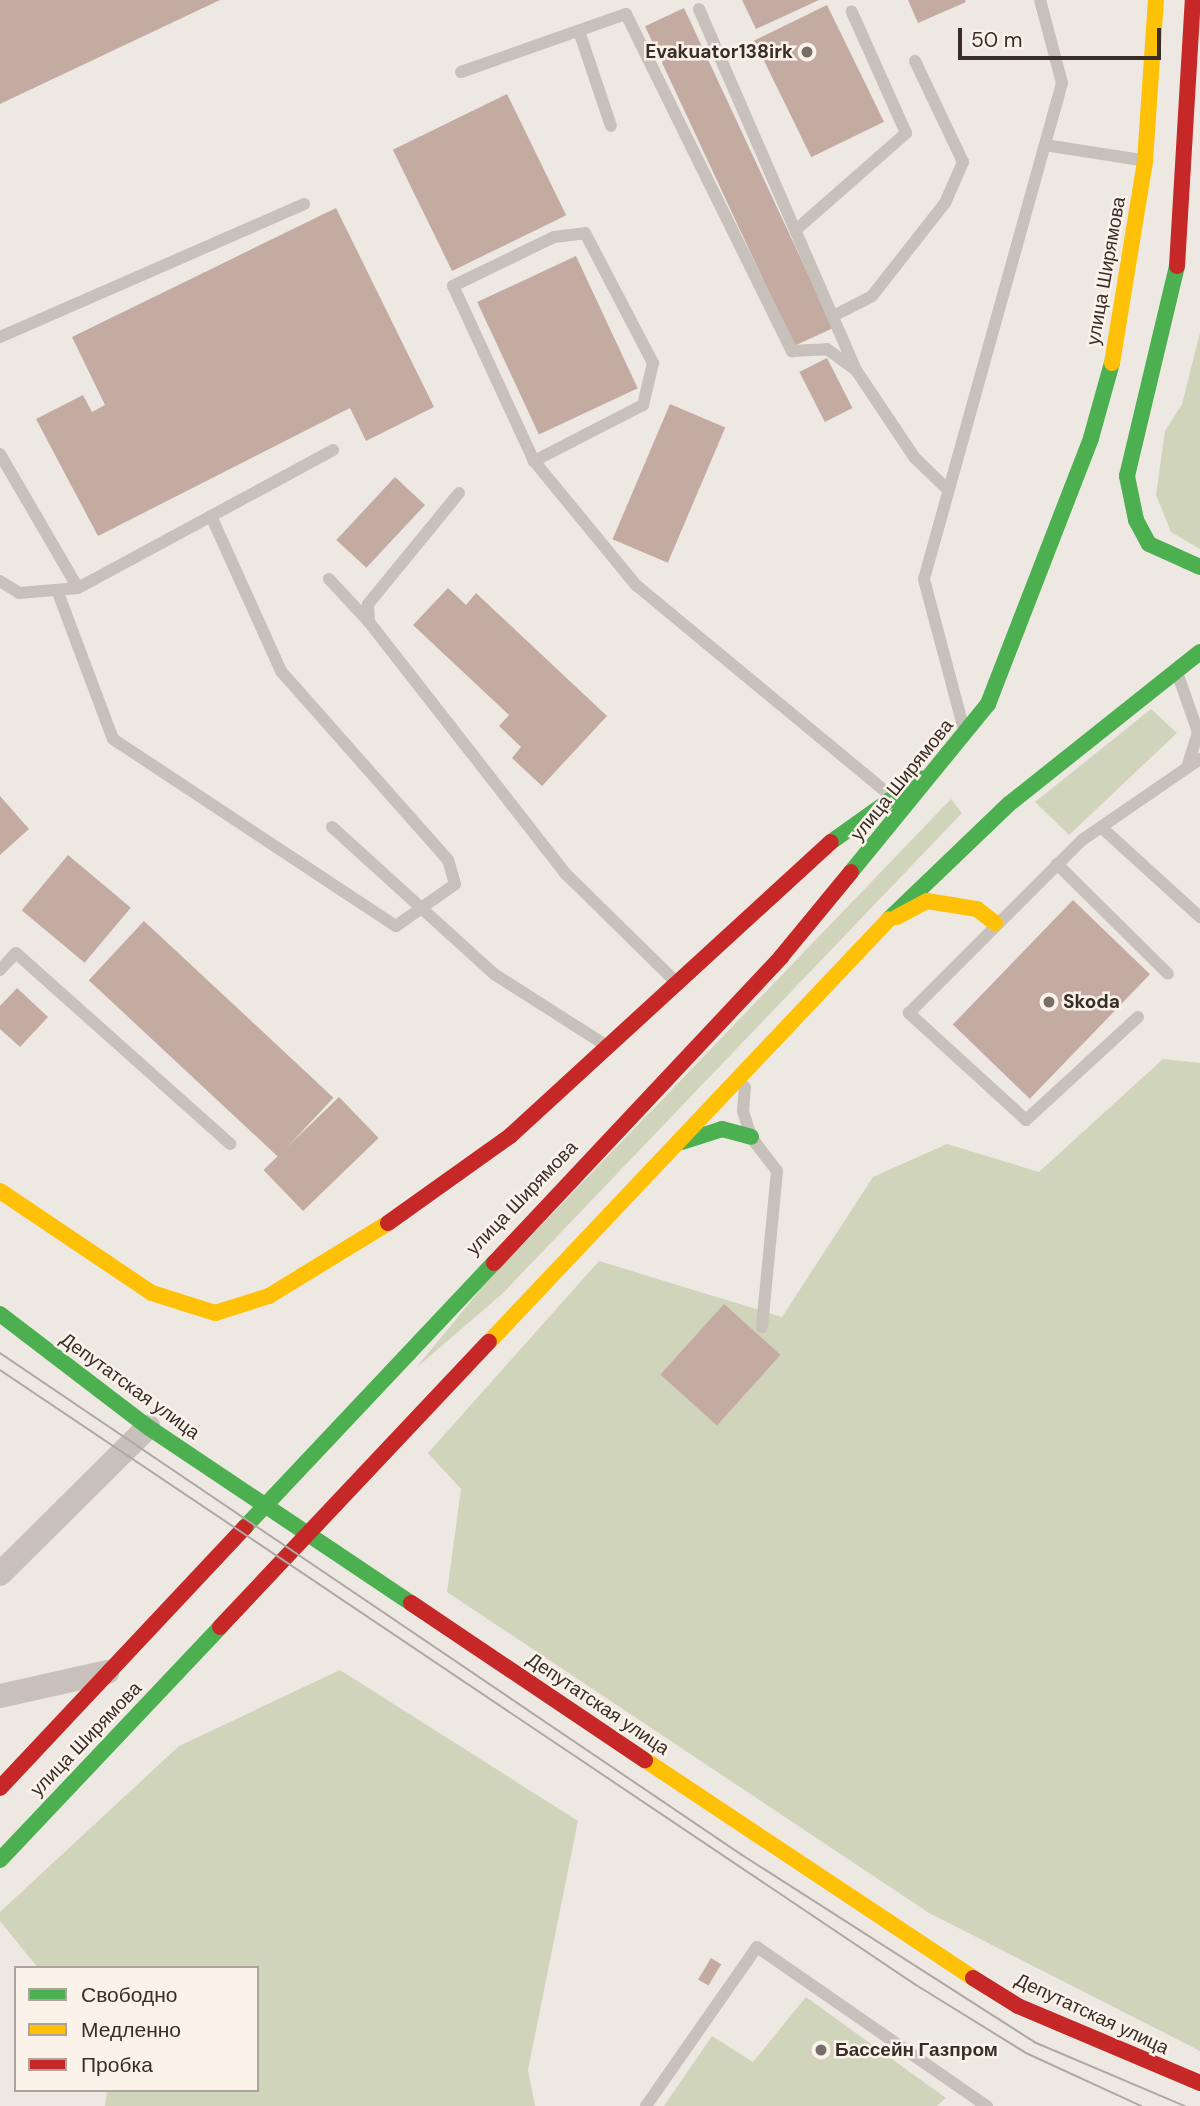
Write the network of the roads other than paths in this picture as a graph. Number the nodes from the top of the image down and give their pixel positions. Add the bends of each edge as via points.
1 (1040, 0) edge
2 (1156, 0) edge
3 (1193, 0) edge
4 (699, 9) dead end
5 (852, 12) dead end
6 (579, 31) junction
7 (915, 61) dead end
8 (461, 72) dead end
9 (611, 126) dead end
10 (1045, 145) junction
11 (1145, 161) junction
12 (1200, 168) edge
13 (1187, 194) junction
14 (304, 204) dead end
15 (798, 228) junction
16 (836, 314) junction
17 (0, 337) edge
18 (856, 370) junction
19 (333, 450) dead end
20 (0, 454) edge
21 (534, 461) junction
22 (948, 490) junction
23 (459, 493) dead end
24 (211, 516) junction
25 (1200, 567) edge
26 (329, 579) dead end
27 (0, 581) edge
28 (78, 588) junction
29 (57, 590) junction
30 (369, 622) junction
31 (1194, 656) edge
32 (965, 736) junction
33 (1200, 759) edge
34 (942, 765) junction
35 (1185, 768) junction
36 (892, 797) junction
37 (332, 827) dead end
38 (1101, 827) junction
39 (1057, 864) junction
40 (424, 910) junction
41 (1200, 917) edge
42 (995, 923) junction
43 (863, 945) junction
44 (0, 970) edge
45 (1168, 974) dead end
46 (677, 983) junction
47 (1138, 1017) dead end
48 (607, 1046) junction
49 (765, 1053) junction
50 (751, 1137) junction
51 (682, 1142) junction
52 (230, 1144) dead end
53 (0, 1191) edge
54 (0, 1314) edge
55 (762, 1327) dead end
56 (148, 1427) junction
57 (0, 1574) edge
58 (111, 1671) junction
59 (0, 1696) edge
60 (39, 1747) junction
61 (75, 1780) junction
62 (0, 1788) edge
63 (0, 1860) edge
64 (1200, 2083) edge
65 (646, 2106) edge
66 (987, 2106) edge

1 - 10 lane via 1062,83
2 - 11 main road, улица Ширямова
3 - 13 main road
4 - 15 lane
5 - 15 lane via 906,133
6 - 8 lane
6 - 9 lane
6 - 18 lane via 626,15 792,352 827,349
7 - 16 lane via 963,163 944,203 872,296
10 - 11 lane
10 - 22 lane
11 - 32 main road, улица Ширямова via 1117,343 1091,438 1002,678
12 - 13 lane
13 - 25 main road via 1172,305 1127,476 1133,513 1149,544
14 - 17 lane
15 - 16 lane
16 - 18 lane
18 - 22 lane via 915,458
19 - 24 lane
20 - 28 lane
21 - 21 lane via 643,405 653,363 585,233 554,237 453,286
21 - 36 lane via 636,585
22 - 32 lane via 924,579
23 - 30 lane via 368,604
24 - 28 lane
24 - 40 lane via 281,671 448,860 455,884
26 - 30 lane
27 - 29 lane via 19,593
28 - 29 lane
29 - 40 lane via 113,739 396,926
30 - 46 lane via 567,876
31 - 35 lane via 1177,676 1198,738
31 - 43 main road via 1009,804
32 - 34 main road, улица Ширямова
33 - 35 lane
34 - 36 main road
34 - 58 main road, улица Ширямова via 781,957 347,1413
35 - 38 lane
36 - 46 main road via 805,860
37 - 40 lane
38 - 39 lane
38 - 41 lane
39 - 42 lane
39 - 45 lane
40 - 48 lane via 494,974
42 - 43 main road via 976,909 927,901
42 - 47 lane via 909,1013 1026,1120
43 - 49 main road, улица Ширямова
44 - 52 lane via 16,953
46 - 48 main road
48 - 53 main road via 510,1136 354,1248 293,1286 224,1312 201,1312 152,1293
49 - 50 lane via 742,1097
49 - 51 main road, улица Ширямова
50 - 51 main road via 722,1129
50 - 55 lane via 777,1171
51 - 61 main road, улица Ширямова
54 - 56 main road, Депутатская улица
56 - 57 street
56 - 64 main road, Депутатская улица via 942,1959 1018,2006
58 - 59 street
58 - 60 main road, улица Ширямова
60 - 61 main road
60 - 62 main road, улица Ширямова
61 - 63 main road, улица Ширямова
65 - 66 lane via 757,1947

